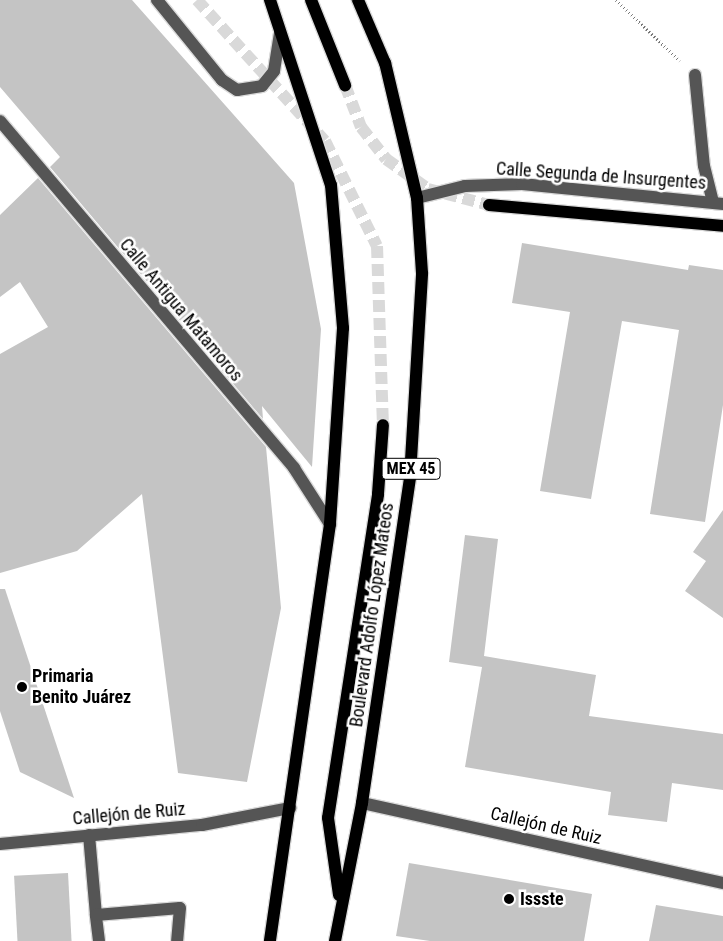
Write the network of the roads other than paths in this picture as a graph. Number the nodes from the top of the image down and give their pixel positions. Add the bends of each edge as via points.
1 (158, 0) edge
2 (270, 0) edge
3 (312, 0) edge
4 (358, 0) edge
5 (281, 28) junction
6 (695, 75) road end
7 (345, 85) tunnel mouth
8 (0, 122) edge
9 (417, 198) junction
10 (718, 202) edge
11 (490, 205) tunnel mouth
12 (723, 226) edge
13 (383, 425) tunnel mouth
14 (330, 524) junction
15 (362, 803) junction
16 (290, 808) junction
17 (88, 835) junction
18 (0, 844) edge
19 (723, 883) edge
20 (340, 905) junction
21 (96, 915) junction
22 (99, 941) edge
23 (177, 941) edge
24 (270, 941) edge
25 (335, 941) edge

1 - 5 street via 222,80 237,90 262,86 274,71
2 - 5 main road
3 - 7 main road
4 - 9 main road, Boulevard Adolfo López Mateos / MEX 45 via 385,63
5 - 14 main road via 331,186 343,328
6 - 10 street via 704,166
8 - 14 street, Calle Antigua Matamoros via 294,468
9 - 10 street, Calle Segunda de Insurgentes via 465,186 522,184
9 - 15 main road, Boulevard Adolfo López Mateos / MEX 45 via 422,273 410,477
11 - 12 main road
13 - 20 main road via 378,494 328,818
14 - 16 main road
15 - 19 street, Callejón de Ruiz
15 - 20 main road, Boulevard Adolfo López Mateos / MEX 45
16 - 17 street, Callejón de Ruiz via 202,825
16 - 24 main road
17 - 18 street, Callejón de Ruiz
17 - 21 street
20 - 25 main road, Boulevard Adolfo López Mateos / MEX 45
21 - 22 street
21 - 23 street via 180,908

